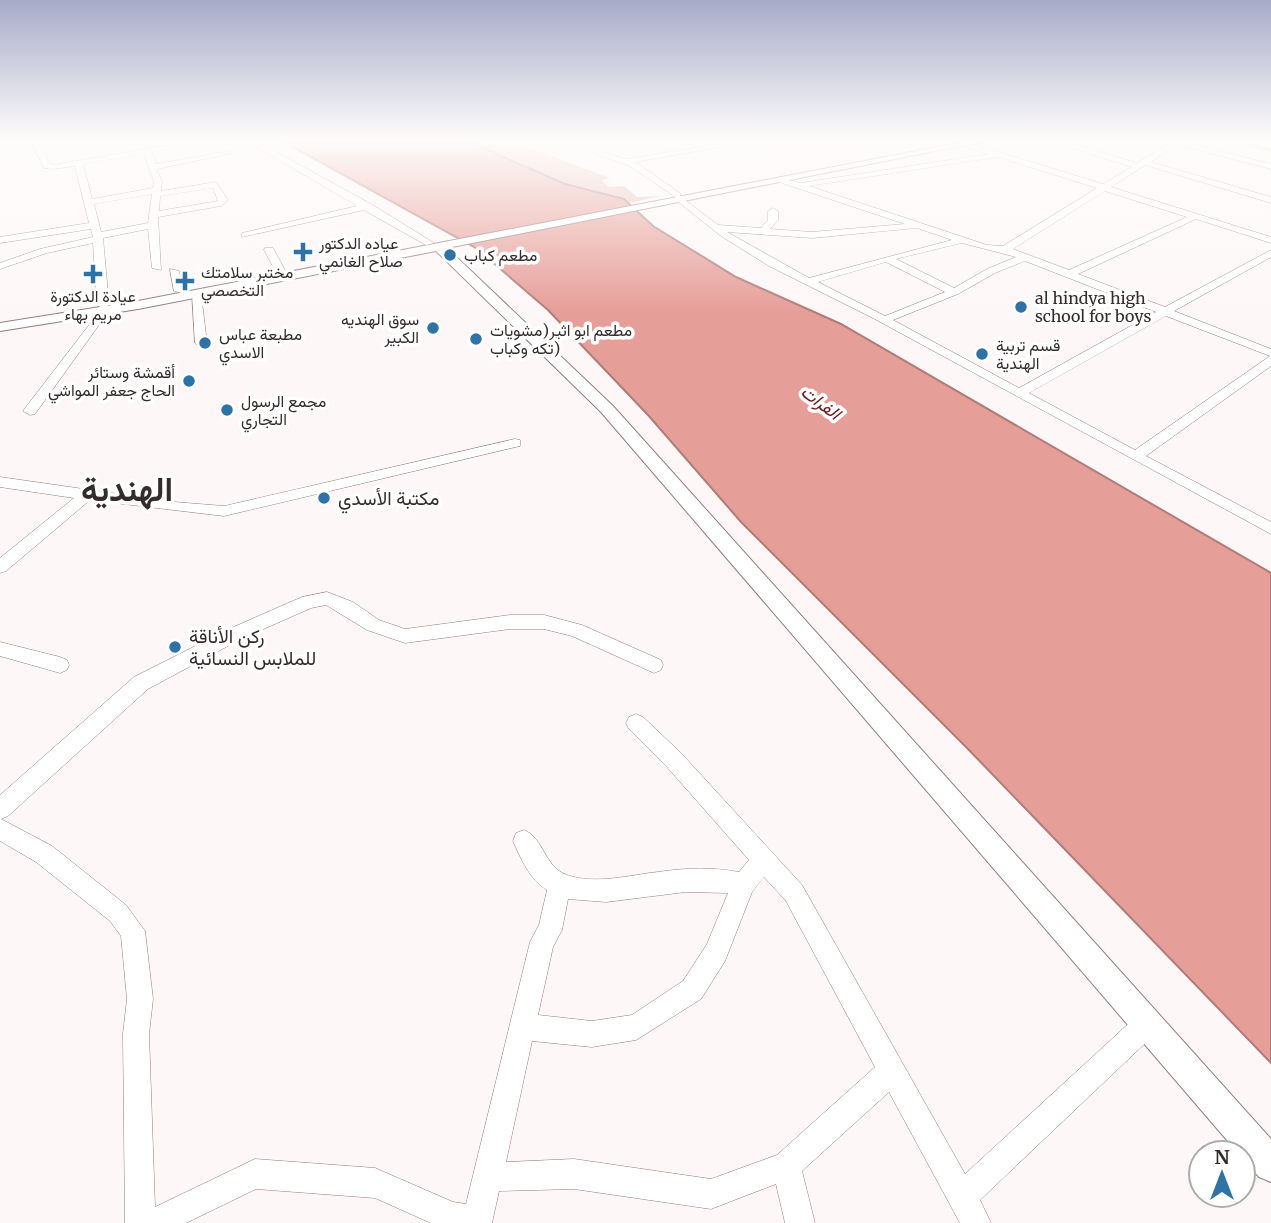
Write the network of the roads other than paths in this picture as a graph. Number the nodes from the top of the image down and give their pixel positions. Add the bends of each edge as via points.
1 (88, 198) edge
2 (116, 198) edge
3 (156, 198) edge
4 (223, 198) edge
5 (354, 198) edge
6 (662, 198) edge
7 (675, 198) edge
8 (838, 198) edge
9 (1091, 198) edge
10 (1140, 198) edge
11 (89, 202) junction
12 (368, 206) junction
13 (774, 211) dead end
14 (1196, 216) junction
15 (153, 220) junction
16 (920, 225) junction
17 (712, 228) junction
18 (763, 232) junction
19 (97, 233) junction
20 (33, 235) junction
21 (245, 235) dead end
22 (0, 240) edge
23 (963, 240) junction
24 (1271, 240) edge
25 (445, 243) junction
26 (1006, 249) junction
27 (269, 250) dead end
28 (1271, 253) edge
29 (29, 256) junction
30 (1025, 257) junction
31 (888, 259) junction
32 (0, 266) edge
33 (157, 268) dead end
34 (174, 271) dead end
35 (281, 272) junction
36 (1070, 274) junction
37 (810, 281) junction
38 (179, 291) junction
39 (954, 292) junction
40 (196, 294) junction
41 (103, 308) junction
42 (1165, 312) junction
43 (0, 320) edge
44 (884, 320) junction
45 (0, 327) edge
46 (201, 343) dead end
47 (1271, 353) edge
48 (1271, 360) edge
49 (1019, 393) junction
50 (30, 411) dead end
51 (515, 443) dead end
52 (1136, 456) junction
53 (0, 482) edge
54 (88, 494) junction
55 (1271, 529) edge
56 (0, 568) edge
57 (0, 649) edge
58 (60, 665) dead end
59 (654, 665) dead end
60 (636, 723) dead end
61 (0, 810) edge
62 (0, 829) edge
63 (524, 841) dead end
64 (765, 859) junction
65 (560, 884) junction
66 (743, 884) junction
67 (1147, 1024) junction
68 (523, 1027) junction
69 (891, 1071) junction
70 (1271, 1165) edge
71 (786, 1166) junction
72 (487, 1177) junction
73 (962, 1197) junction
74 (477, 1222) edge
75 (140, 1223) edge
76 (154, 1223) edge
77 (800, 1223) edge
78 (976, 1223) edge

1 - 11 street
2 - 11 street
3 - 15 street
4 - 15 street via 221,203
5 - 12 street
6 - 25 main road
7 - 17 street
8 - 16 street
9 - 26 street
10 - 14 street
11 - 19 street
12 - 21 street
12 - 25 street
13 - 18 street
14 - 24 street
14 - 36 street
15 - 19 street
15 - 33 street
16 - 18 street via 812,235
16 - 23 street
17 - 18 street
17 - 37 street
19 - 20 street
19 - 29 street
19 - 41 street
20 - 22 street
20 - 29 street
23 - 26 street
23 - 31 street
25 - 35 main road
25 - 40 main road
25 - 67 main road via 607,409
26 - 30 street
27 - 35 street
28 - 42 street
29 - 32 street
30 - 36 street
30 - 39 street
31 - 37 street
31 - 39 street
34 - 38 street
35 - 38 main road
36 - 42 street
37 - 44 street
38 - 41 main road
39 - 44 street
40 - 41 main road
40 - 46 street
41 - 43 main road
41 - 45 main road
41 - 50 street
42 - 47 street
42 - 49 street
44 - 49 street
48 - 52 street
49 - 52 street
51 - 54 street via 224,510
52 - 55 street
53 - 54 street
54 - 56 street
57 - 58 street
59 - 61 street via 576,630 544,622 405,636 373,625 327,598 308,602 141,683
60 - 64 street
62 - 75 street via 44,854 118,913 133,931 140,999 136,1034
63 - 65 street via 547,877
64 - 66 street
64 - 69 street via 794,893
65 - 66 street via 603,891 667,882
65 - 68 street
66 - 68 street via 716,952 692,990 636,1027 592,1034
67 - 70 main road
67 - 73 street
68 - 72 street
69 - 71 street
69 - 73 street
71 - 72 street via 711,1195 574,1174
71 - 77 street
72 - 74 street
73 - 78 street
74 - 76 street via 450,1217 375,1183 255,1174

